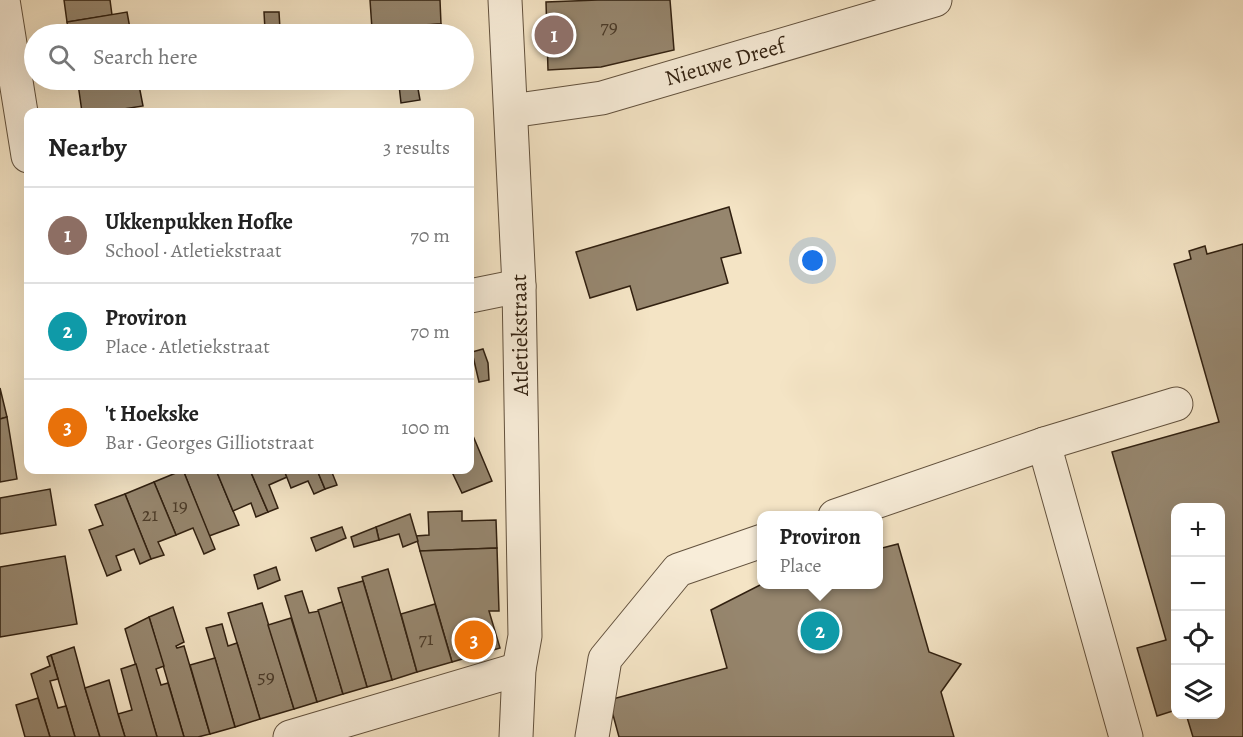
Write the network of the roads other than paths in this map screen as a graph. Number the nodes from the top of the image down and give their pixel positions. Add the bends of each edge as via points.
1 (3, 0) edge
2 (505, 0) edge
3 (935, 0) edge
4 (511, 111) junction
5 (24, 131) edge
6 (519, 286) junction
7 (474, 295) edge
8 (1176, 404) dead end
9 (1044, 444) junction
10 (850, 511) edge
11 (757, 543) edge
12 (519, 669) junction
13 (385, 724) edge
14 (290, 737) edge
15 (516, 737) edge
16 (592, 737) edge
17 (1126, 737) edge

1 - 5 street
2 - 4 street, Atletiekstraat
3 - 4 street, Nieuwe Dreef via 602,98
4 - 6 street, Atletiekstraat
6 - 7 street
6 - 12 street, Atletiekstraat via 525,636
8 - 9 street
9 - 10 street
9 - 17 street
11 - 16 street via 678,570 605,659
12 - 13 street
12 - 15 street, Atletiekstraat
13 - 14 street

